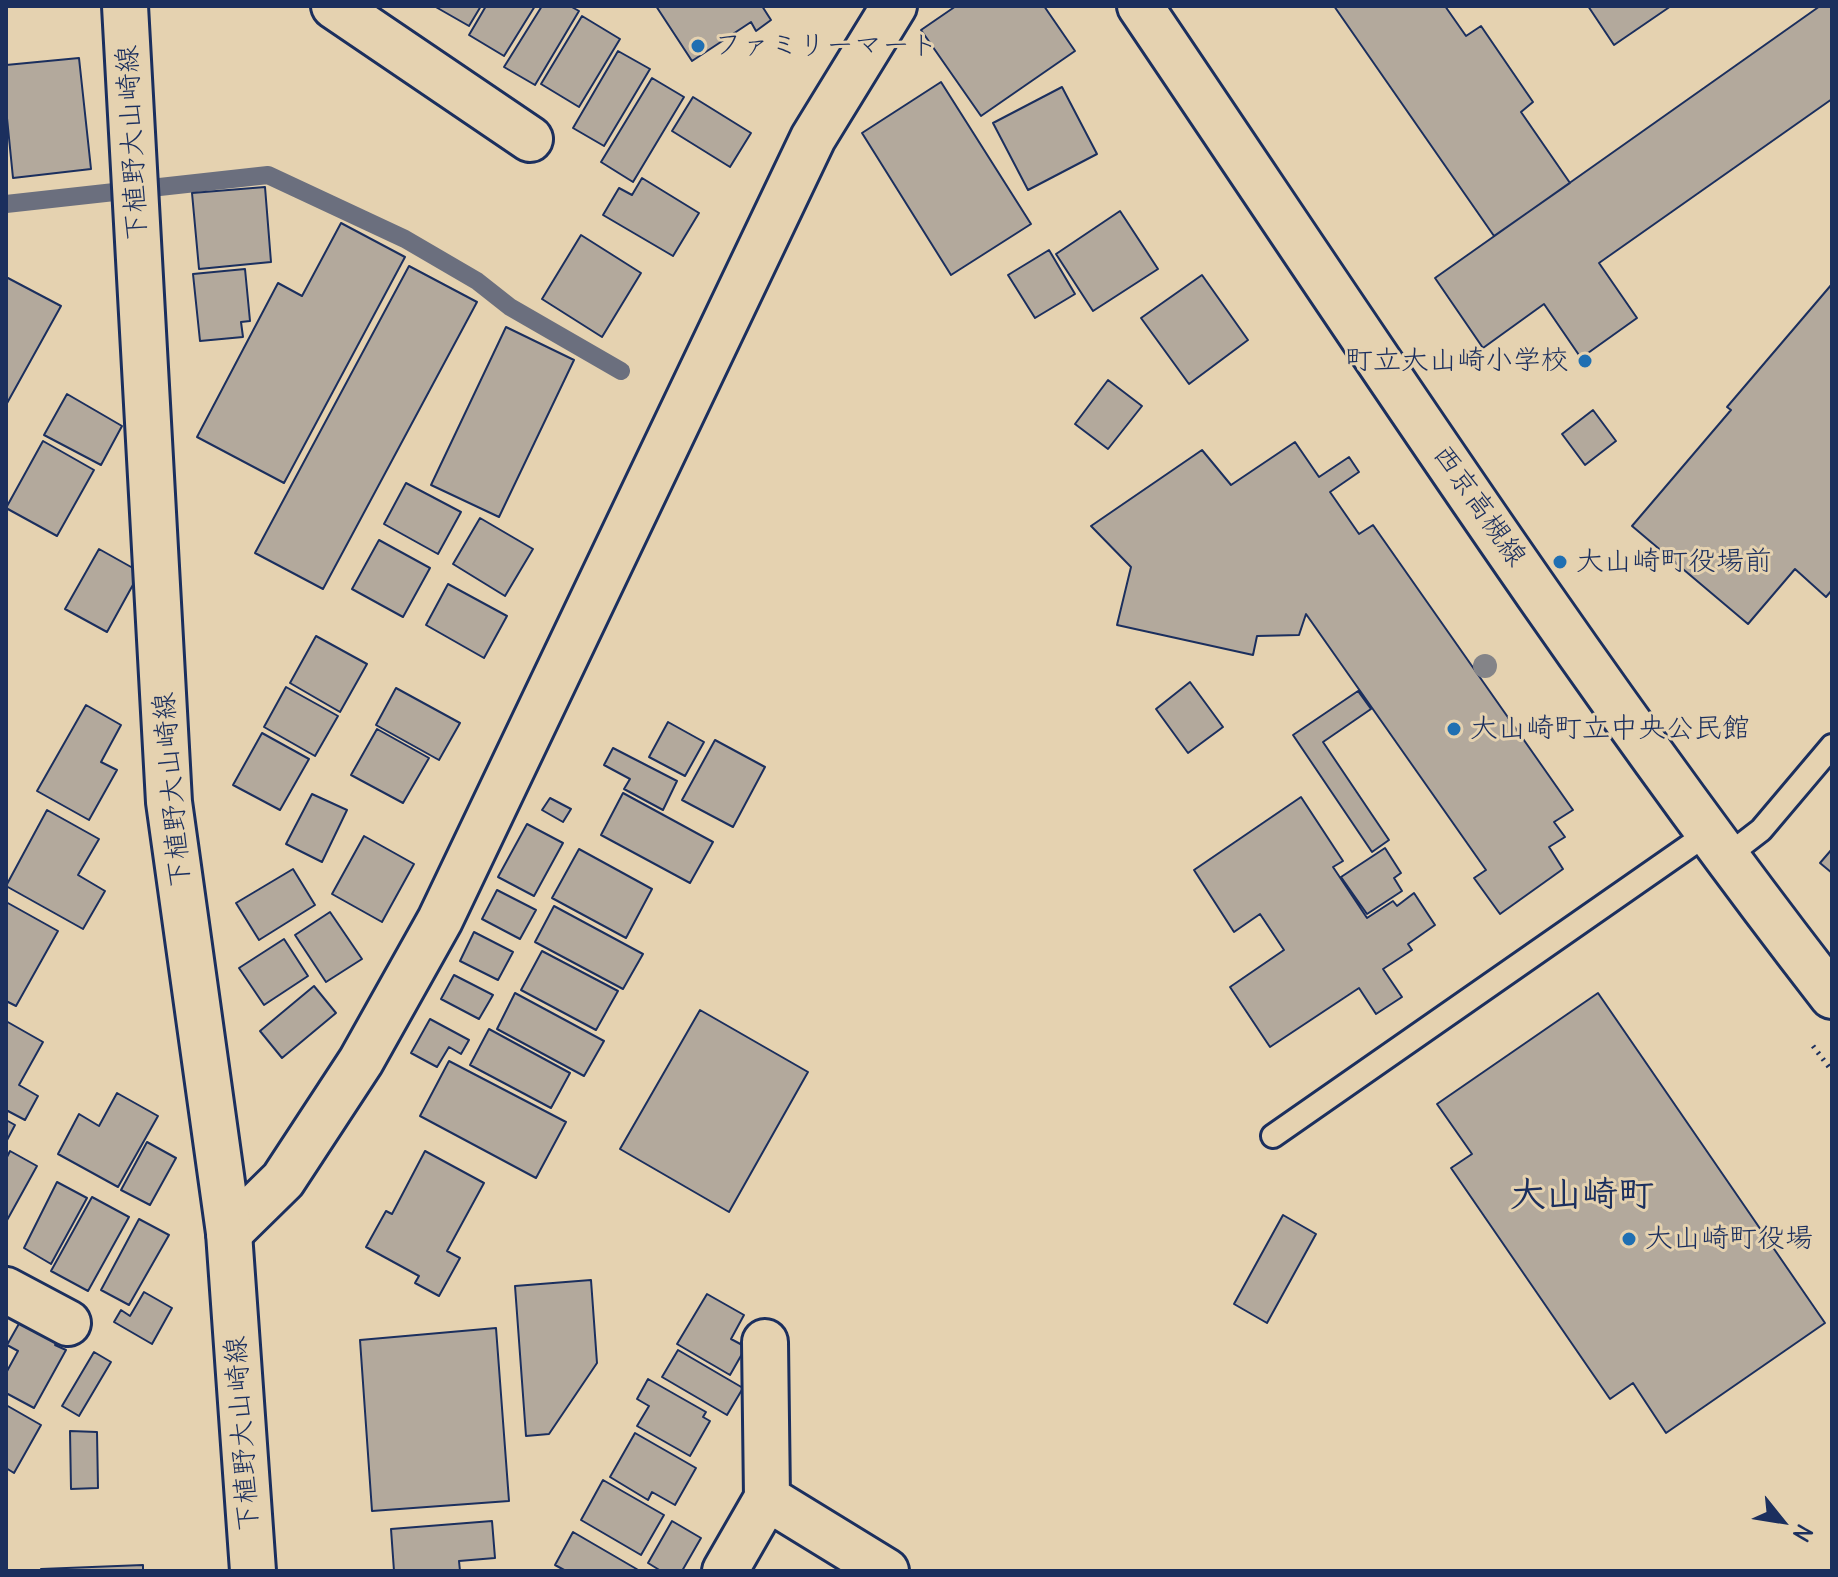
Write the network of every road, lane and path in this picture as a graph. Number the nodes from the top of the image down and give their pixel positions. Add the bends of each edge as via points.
1 (125, 6) edge
2 (334, 6) edge
3 (894, 6) edge
4 (1140, 6) edge
5 (530, 139) dead end
6 (1832, 746) edge
7 (1717, 845) junction
8 (1832, 996) edge
9 (1273, 1136) dead end
10 (229, 1233) junction
11 (6, 1290) edge
12 (68, 1323) dead end
13 (765, 1342) dead end
14 (767, 1498) junction
15 (253, 1571) edge
16 (725, 1571) edge
17 (886, 1571) edge

1 - 10 main road, 下植野大山崎線 via 169,802
2 - 5 main road
3 - 10 main road via 813,138 440,920 361,1061 283,1180
4 - 7 main road, 西京高槻線 via 1470,494
6 - 7 lane via 1761,830
7 - 8 main road, 西京高槻線
7 - 9 lane
10 - 15 main road, 下植野大山崎線
11 - 12 main road
13 - 14 main road
14 - 16 main road
14 - 17 main road

